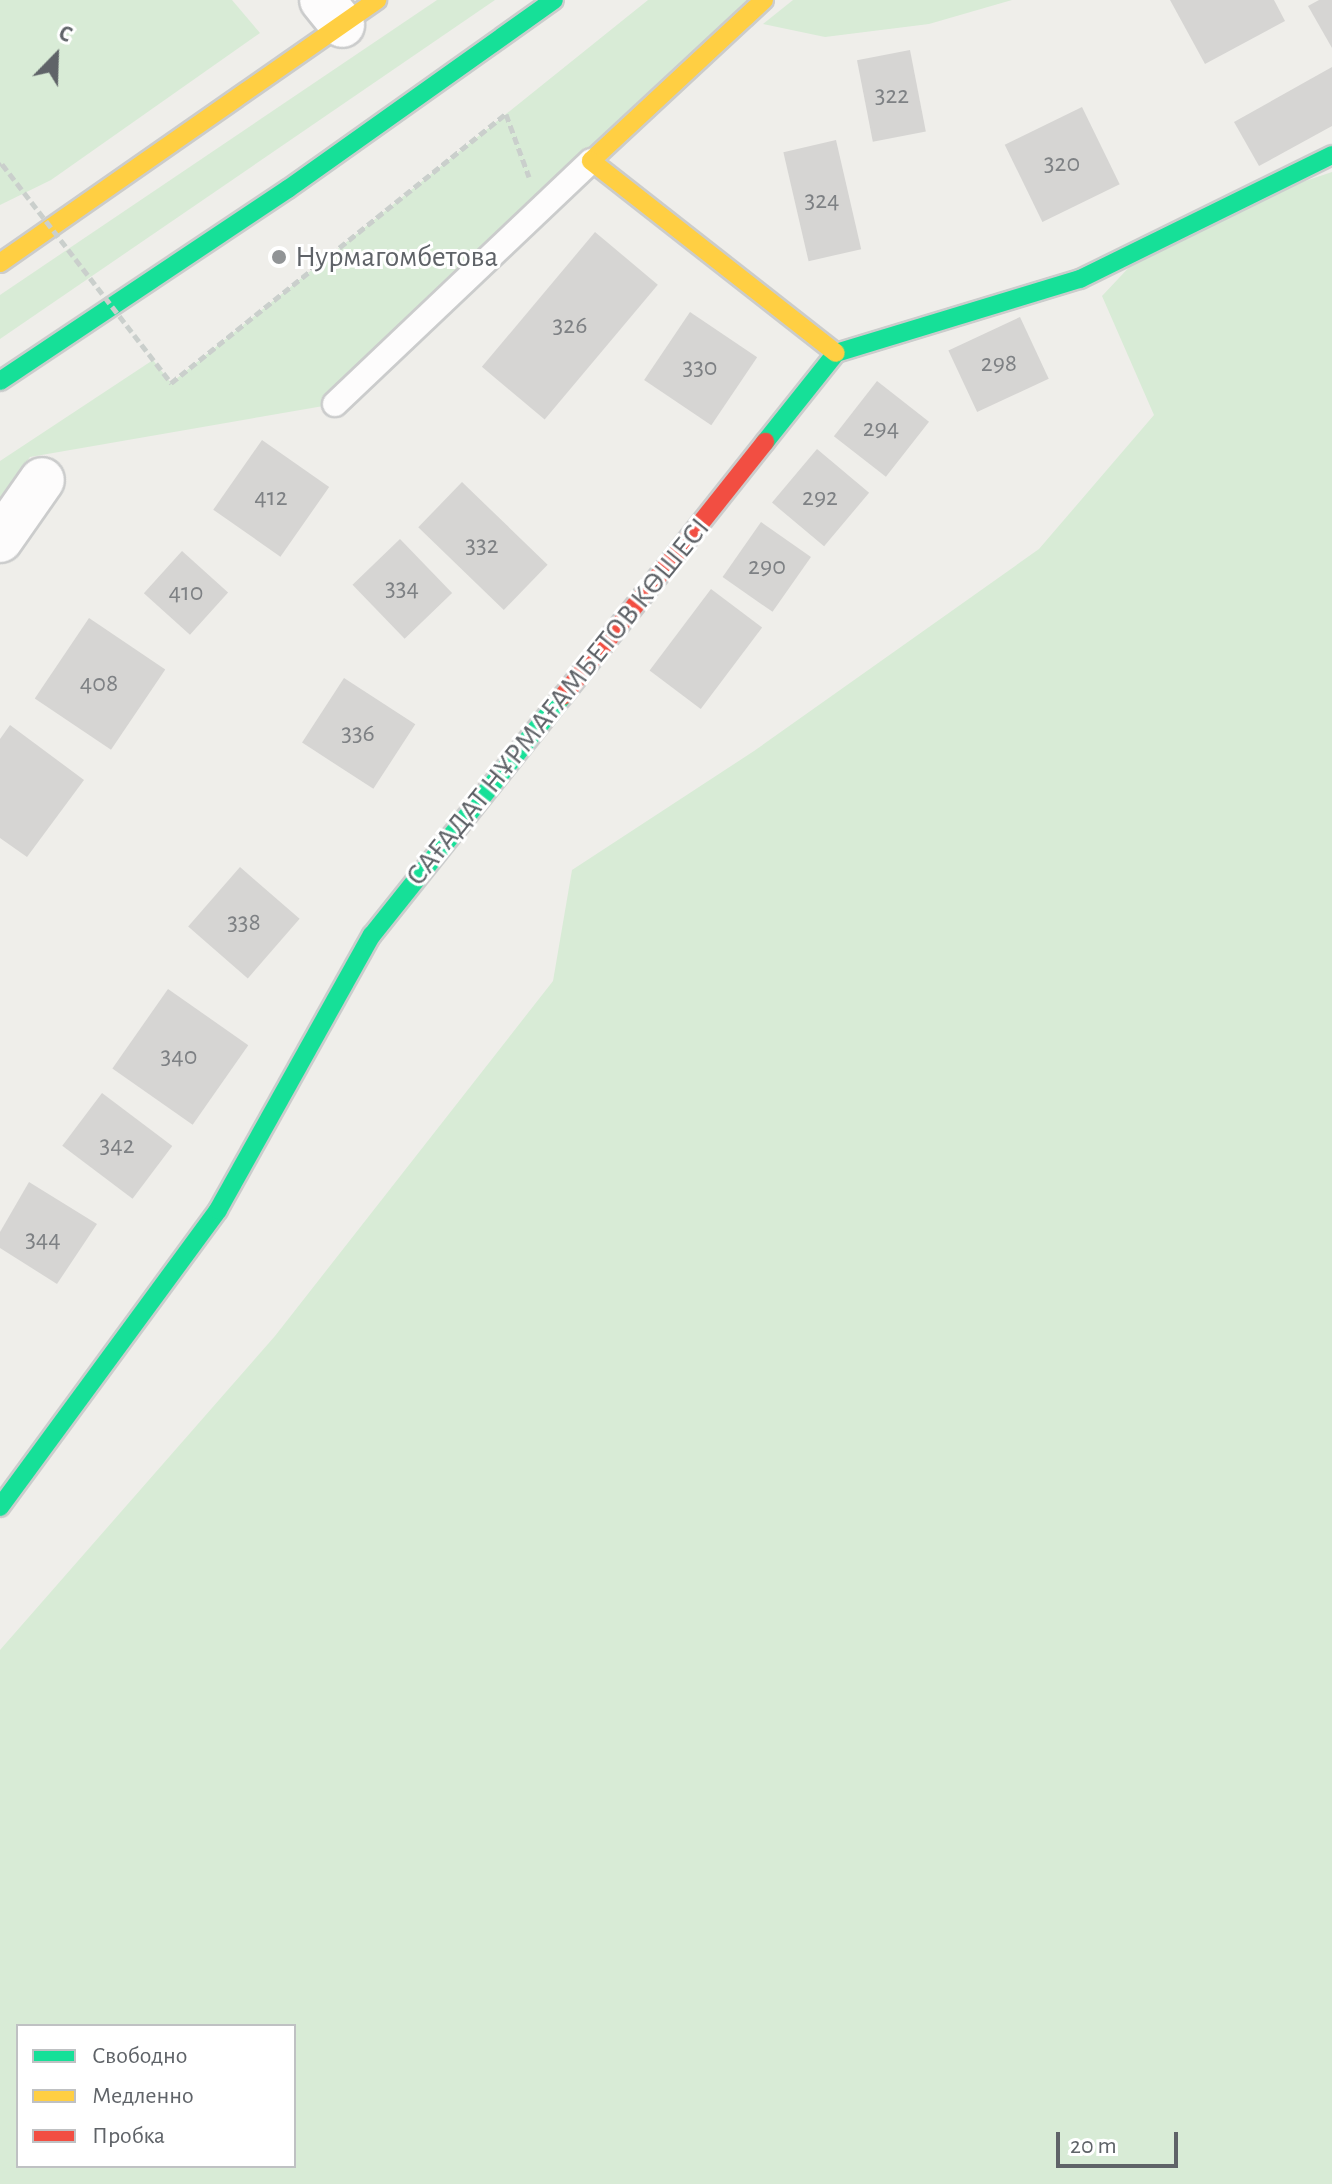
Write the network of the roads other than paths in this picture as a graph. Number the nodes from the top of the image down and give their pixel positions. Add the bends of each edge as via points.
1 (377, 0) edge
2 (554, 0) edge
3 (764, 0) edge
4 (332, 12) edge
5 (1332, 155) edge
6 (591, 161) junction
7 (0, 263) edge
8 (836, 353) junction
9 (0, 381) edge
10 (335, 404) dead end
11 (42, 480) dead end
12 (0, 540) edge
13 (0, 1507) edge

1 - 4 street
2 - 9 street via 288,189
3 - 6 street
4 - 7 street
5 - 8 street via 1080,279
6 - 8 street
6 - 10 lane
8 - 13 street, САҒАДАТ НҰРМАҒАМБЕТОВ КӨШЕСІ via 372,935 218,1210
11 - 12 street

